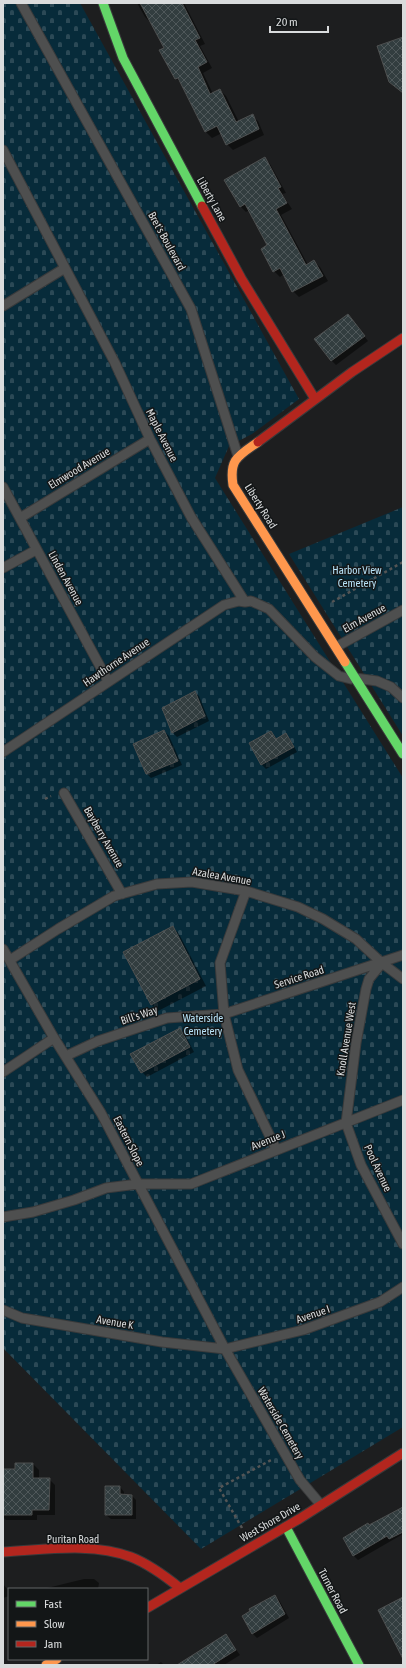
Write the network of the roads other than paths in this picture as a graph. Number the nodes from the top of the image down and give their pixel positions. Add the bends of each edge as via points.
1 (21, 3) edge
2 (103, 3) edge
3 (3, 150) edge
4 (65, 268) junction
5 (3, 306) edge
6 (403, 338) edge
7 (315, 399) junction
8 (150, 439) junction
9 (239, 457) junction
10 (3, 487) edge
11 (20, 518) junction
12 (36, 550) junction
13 (3, 568) edge
14 (245, 602) junction
15 (403, 610) edge
16 (336, 646) junction
17 (355, 678) junction
18 (108, 681) junction
19 (403, 698) edge
20 (3, 752) edge
21 (403, 754) edge
22 (64, 793) dead end
23 (246, 891) junction
24 (122, 894) junction
25 (3, 949) edge
26 (403, 955) edge
27 (10, 960) junction
28 (382, 963) junction
29 (403, 979) edge
30 (224, 1014) junction
31 (54, 1038) junction
32 (66, 1056) junction
33 (3, 1072) edge
34 (403, 1100) edge
35 (346, 1123) junction
36 (276, 1149) junction
37 (138, 1184) junction
38 (3, 1217) edge
39 (403, 1244) edge
40 (403, 1287) edge
41 (3, 1310) edge
42 (225, 1349) junction
43 (403, 1453) edge
44 (321, 1505) junction
45 (286, 1527) junction
46 (3, 1552) edge
47 (180, 1588) junction
48 (148, 1607) edge
49 (55, 1660) edge
50 (46, 1665) edge
51 (359, 1665) edge

1 - 9 lane, Bret's Boulevard via 191,308
2 - 7 street, Liberty Lane via 123,58 155,120 241,278
3 - 4 lane, Maple Avenue
4 - 5 lane
4 - 8 lane, Maple Avenue via 115,363
6 - 7 street, Liberty Road via 373,356
7 - 9 street, Liberty Road
8 - 11 lane, Elmwood Avenue
8 - 14 lane, Maple Avenue via 192,517
9 - 16 street, Liberty Road via 231,468 233,484
10 - 11 lane, Linden Avenue
11 - 12 lane, Linden Avenue
12 - 13 lane
12 - 18 lane, Linden Avenue
14 - 17 lane via 251,601 269,609 339,676
14 - 18 lane, Hawthorne Avenue via 224,605
15 - 16 lane, Elm Avenue
16 - 17 street, Liberty Road
17 - 19 lane via 377,681 391,687
17 - 21 street, Liberty Road
18 - 20 lane, Hawthorne Avenue
22 - 24 lane, Bayberry Avenue
23 - 24 lane, Azalea Avenue via 192,882 157,884
23 - 28 lane, Azalea Avenue via 298,907 323,918 356,939
23 - 30 lane via 220,963
24 - 27 lane, Azalea Avenue via 114,896
25 - 27 lane, Eastern Slope
26 - 28 lane, Service Road
27 - 31 lane, Eastern Slope
28 - 29 lane, Azalea Avenue
28 - 30 lane, Service Road
28 - 35 lane, Knoll Avenue West via 369,979 366,989
30 - 32 lane, Bill's Way via 167,1018 98,1040
30 - 36 lane via 238,1070
31 - 32 lane, Eastern Slope
31 - 33 lane
32 - 37 lane, Eastern Slope via 101,1113
34 - 35 lane, Avenue J
35 - 36 lane, Avenue J
35 - 39 lane, Pool Avenue via 361,1165
36 - 37 lane, Avenue J via 191,1184
37 - 38 lane via 106,1188 46,1208
37 - 42 lane, Eastern Slope
40 - 42 lane, Avenue I via 380,1302 303,1330
41 - 42 lane, Avenue K via 22,1318 162,1342
42 - 44 lane, Waterside Cemetery via 300,1480
43 - 44 street, West Shore Drive
44 - 45 street, West Shore Drive
45 - 47 street, West Shore Drive
45 - 51 street, Turner Road
46 - 47 street, Puritan Road via 92,1549 123,1554 144,1563
47 - 48 street, West Shore Drive
49 - 50 street

